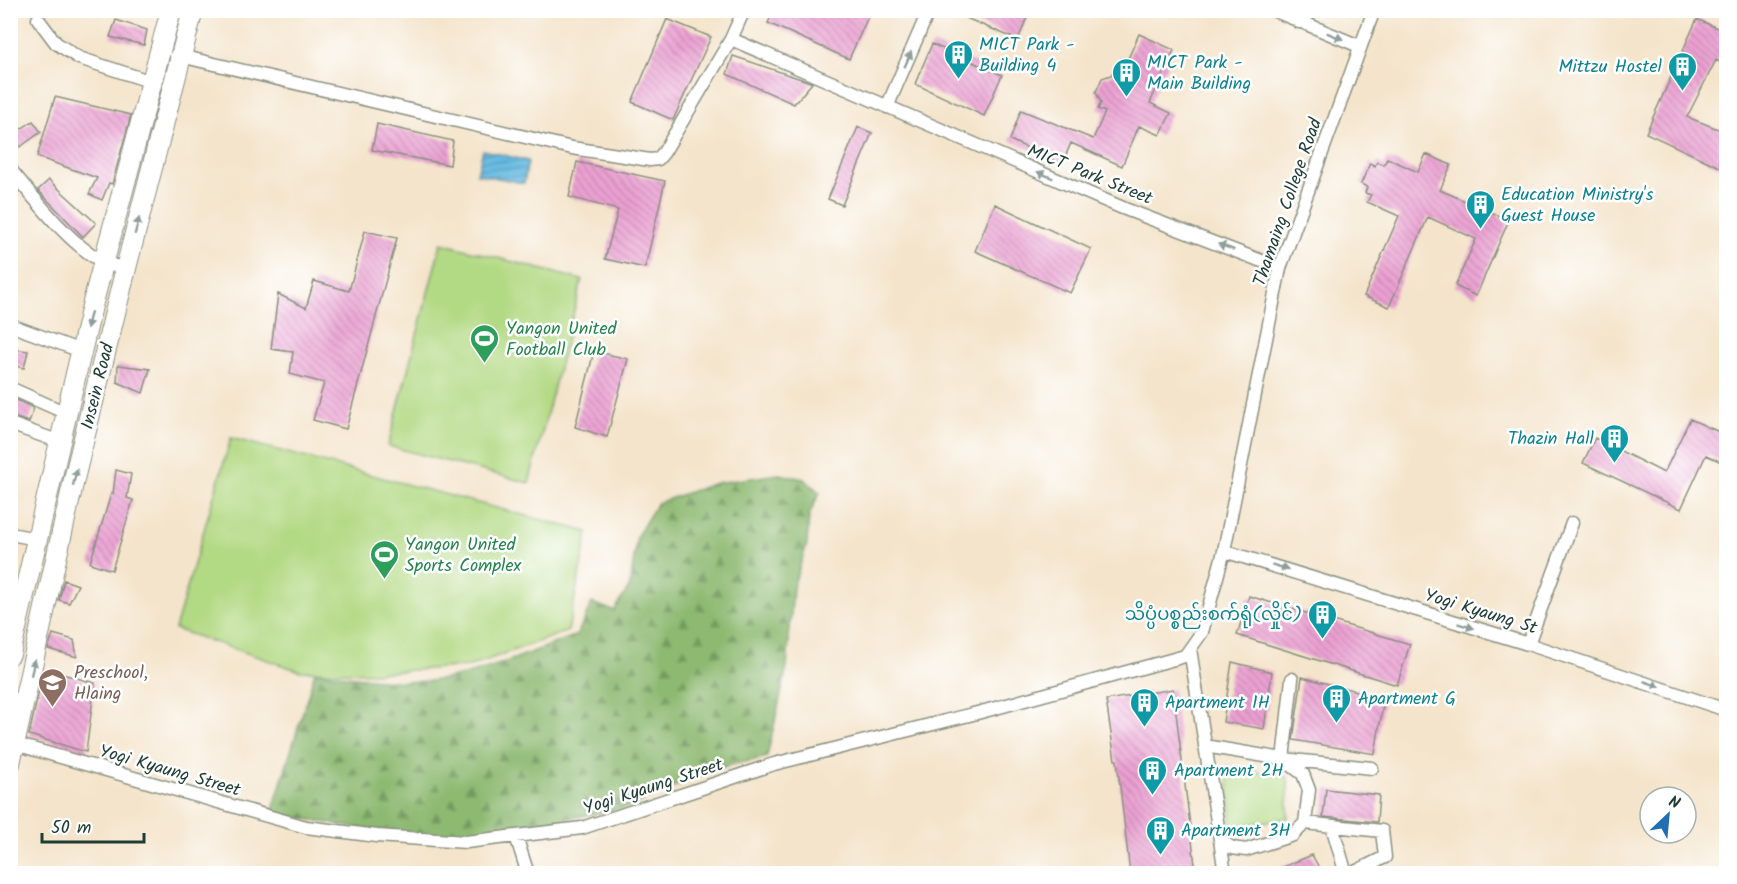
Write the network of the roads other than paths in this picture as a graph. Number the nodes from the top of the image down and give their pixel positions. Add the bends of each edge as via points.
1 (171, 10) edge
2 (194, 10) edge
3 (744, 10) edge
4 (929, 10) edge
5 (1273, 10) edge
6 (1313, 10) edge
7 (1374, 10) edge
8 (38, 19) dead end
9 (1299, 22) junction
10 (731, 39) junction
11 (1359, 46) junction
12 (161, 51) junction
13 (181, 57) junction
14 (152, 82) junction
15 (887, 107) junction
16 (140, 125) junction
17 (162, 129) junction
18 (12, 174) edge
19 (104, 263) junction
20 (126, 268) junction
21 (1280, 268) junction
22 (10, 325) edge
23 (81, 351) junction
24 (74, 380) junction
25 (97, 384) junction
26 (10, 388) edge
27 (66, 413) junction
28 (10, 424) edge
29 (61, 438) junction
30 (84, 439) junction
31 (1572, 523) dead end
32 (10, 534) edge
33 (36, 543) junction
34 (1224, 551) junction
35 (59, 554) junction
36 (1528, 644) junction
37 (1190, 649) junction
38 (10, 654) edge
39 (1292, 679) dead end
40 (1726, 710) edge
41 (1205, 746) junction
42 (12, 750) edge
43 (1283, 759) junction
44 (1372, 768) dead end
45 (1305, 823) junction
46 (1332, 826) junction
47 (516, 836) junction
48 (1220, 840) junction
49 (528, 873) edge
50 (1225, 873) edge
51 (1346, 873) edge
52 (1351, 873) edge

1 - 12 main road, Insein Road
2 - 13 main road, Insein Road
3 - 10 street
15 -> 4 street
5 - 9 street
6 - 9 street
7 - 11 street, Thamaing College Road
8 - 14 street via 56,43 79,58
9 -> 11 street
10 - 13 street via 664,152 658,159 650,160 572,148
10 - 15 street, MICT Park Street
11 - 21 street, Thamaing College Road
12 - 13 street
12 - 14 main road, Insein Road
13 - 17 main road, Insein Road
14 - 16 main road, Insein Road
21 -> 15 street, MICT Park Street via 1125,208
16 - 17 main road
16 - 19 main road, Insein Road
20 -> 17 main road, Insein Road
18 - 19 street via 47,213
19 - 20 street
19 -> 23 main road, Insein Road
20 - 25 main road, Insein Road
21 - 34 street, Thamaing College Road
22 - 23 street
23 - 24 main road, Insein Road
24 - 25 main road
24 - 27 main road, Insein Road
25 - 30 main road, Insein Road
26 - 27 street
27 - 29 main road, Insein Road
28 - 29 street
29 - 30 main road
29 - 33 main road, Insein Road
35 -> 30 main road, Insein Road
31 - 36 street
32 - 33 street
33 - 35 main road
33 - 38 main road, Insein Road
34 -> 36 street, Yogi Kyaung St
34 - 37 street via 1202,632
42 -> 35 main road, Insein Road
36 -> 40 street, Yogi Kyaung St
37 - 41 street
37 - 47 street, Yogi Kyaung Street via 1185,656 1165,662 774,764 582,828
39 - 43 street
41 - 43 street
41 - 48 street
42 - 47 street, Yogi Kyaung Street via 306,827 466,842
43 - 44 street
43 - 45 street via 1303,774 1309,790
45 - 46 street
45 - 48 street via 1293,835 1246,850 1232,848
46 - 51 street
46 - 52 street via 1382,831 1385,857
47 - 49 street
48 - 50 street

